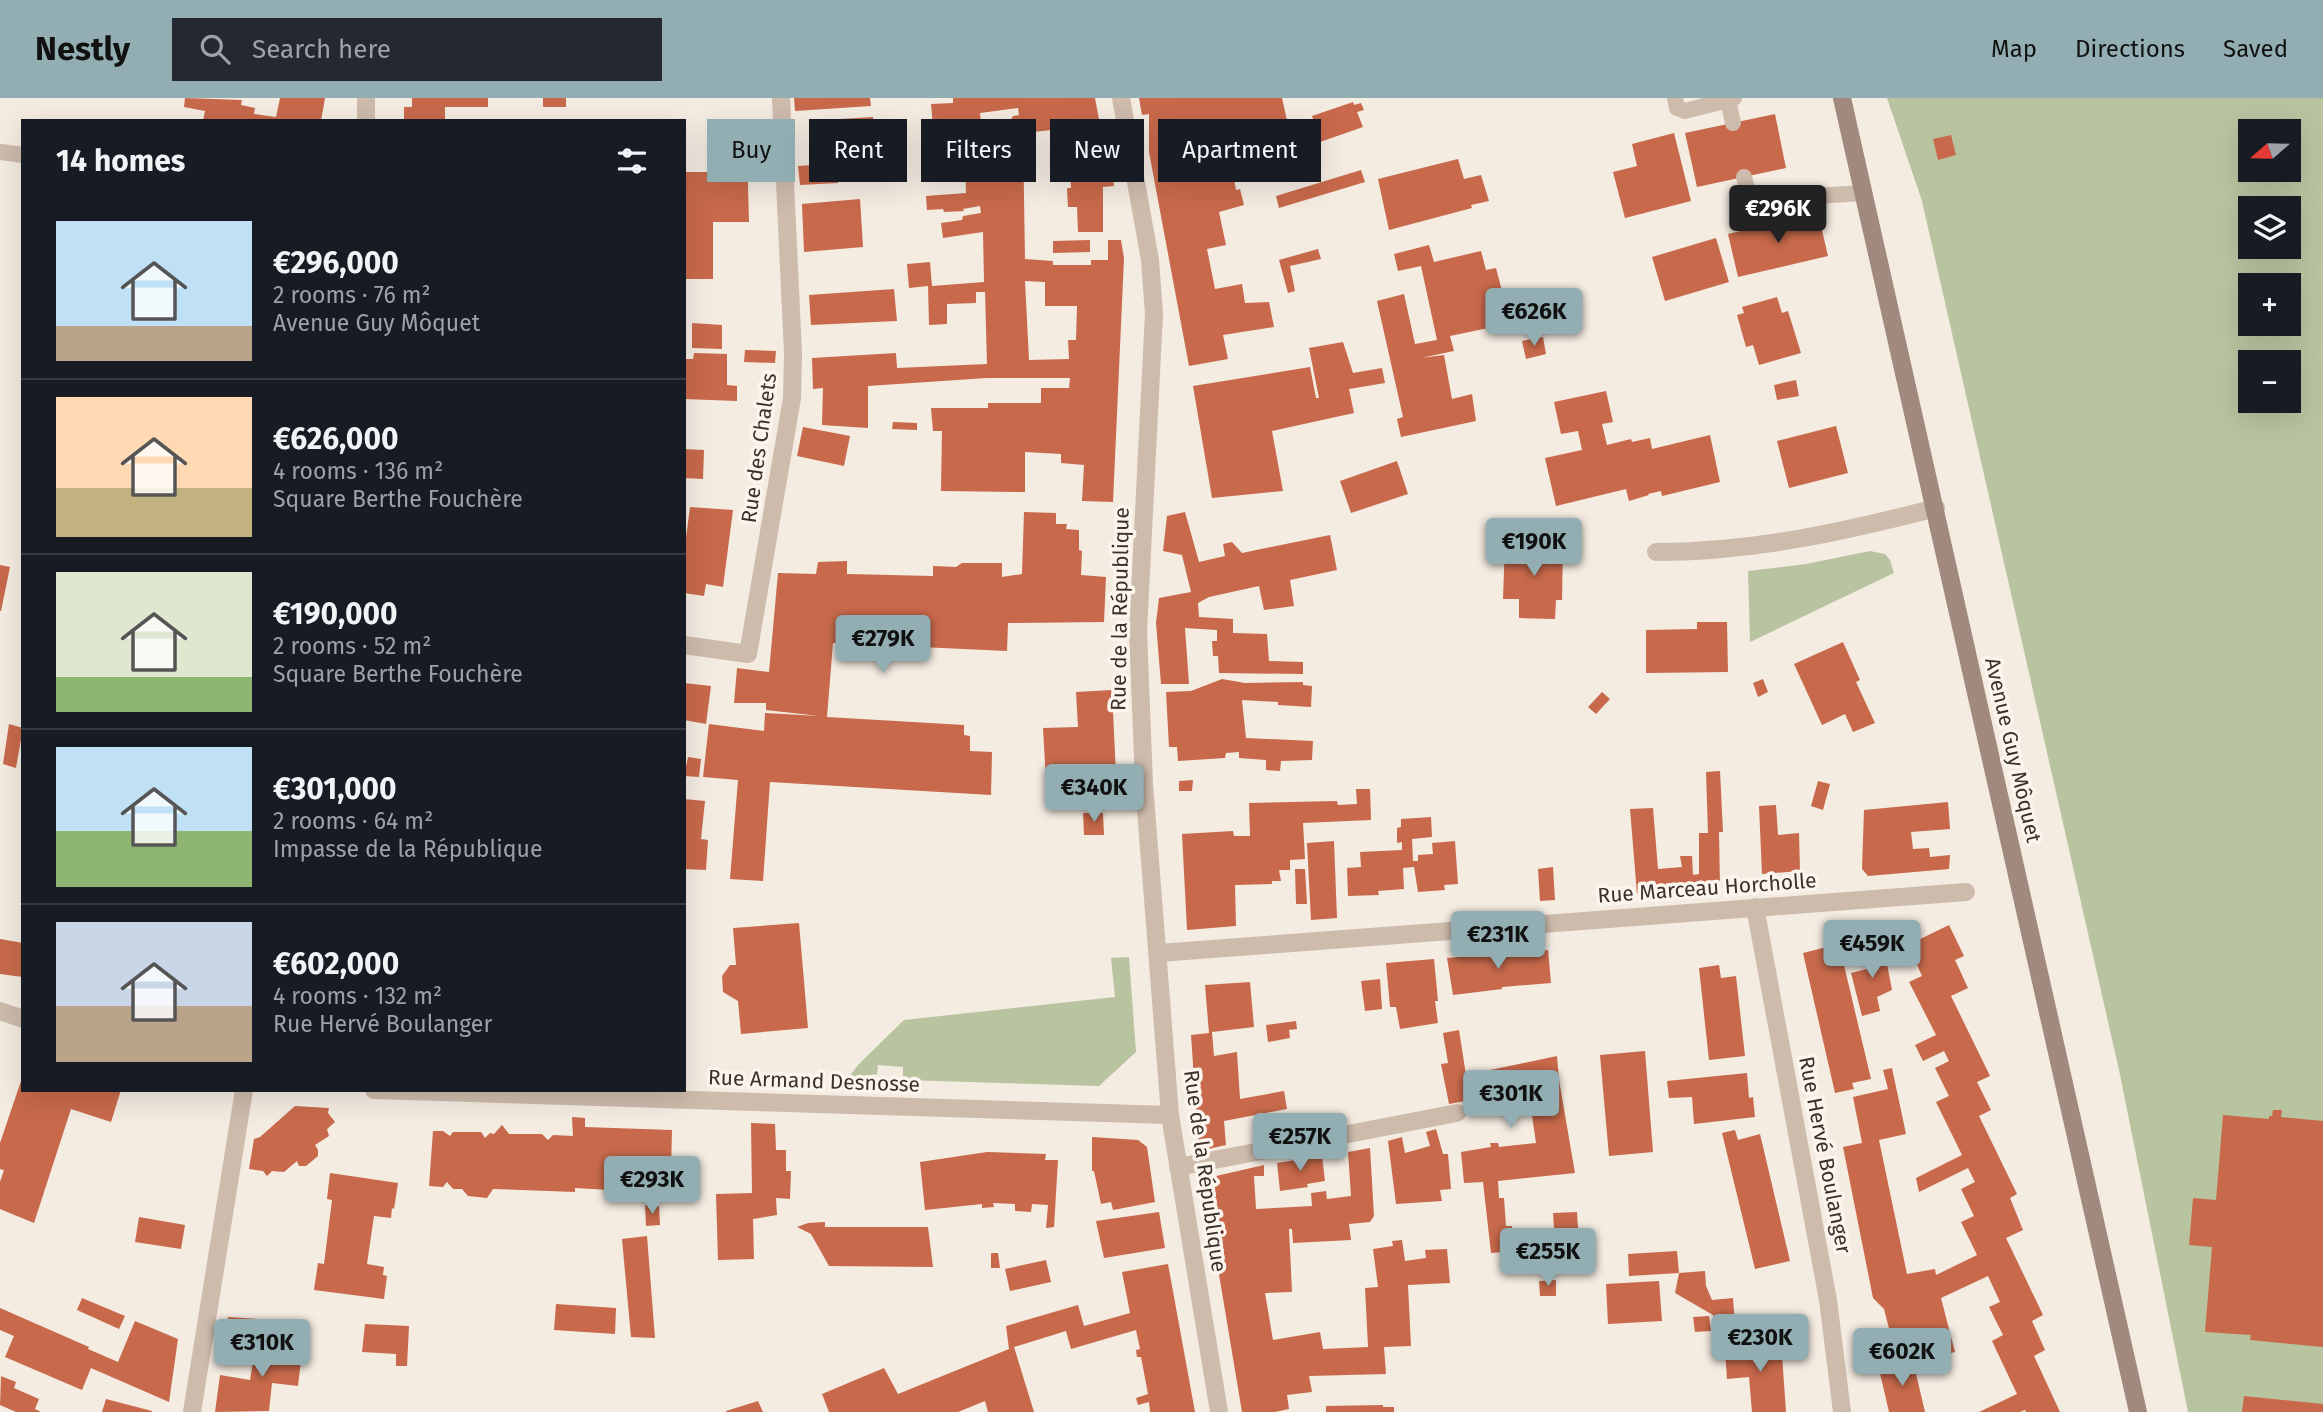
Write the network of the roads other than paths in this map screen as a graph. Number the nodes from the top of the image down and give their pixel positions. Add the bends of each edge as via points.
1 (366, 98) edge
2 (781, 98) edge
3 (1121, 98) edge
4 (1675, 98) edge
5 (1842, 98) edge
6 (1731, 99) edge
7 (366, 119) edge
8 (1733, 123) dead end
9 (1, 152) edge
10 (21, 155) edge
11 (1744, 177) dead end
12 (1864, 193) junction
13 (1936, 508) junction
14 (1656, 552) dead end
15 (686, 645) edge
16 (1966, 892) dead end
17 (1755, 907) junction
18 (1158, 953) junction
19 (0, 1011) edge
20 (21, 1018) edge
21 (244, 1092) edge
22 (437, 1092) edge
23 (1457, 1113) dead end
24 (1170, 1115) junction
25 (1178, 1167) junction
26 (192, 1412) edge
27 (1219, 1412) edge
28 (1842, 1412) edge
29 (2138, 1412) edge

1 - 7 street
2 - 15 street, Rue des Chalets via 793,376 763,575 748,654
3 - 18 street, Rue de la République via 1152,284 1153,348 1138,631 1143,771
4 - 6 lane via 1677,108 1685,111
5 - 12 main road, Avenue Guy Môquet
6 - 8 lane
9 - 10 lane
11 - 12 lane via 1750,200
12 - 13 main road, Avenue Guy Môquet
13 - 14 street via 1790,541
13 - 29 main road, Avenue Guy Môquet
16 - 17 street, Rue Marceau Horcholle
17 - 18 street, Rue Marceau Horcholle
17 - 28 street, Rue Hervé Boulanger via 1826,1286
18 - 24 street, Rue de la République
19 - 20 street
21 - 26 street
22 - 24 street, Rue Armand Desnosse
23 - 25 street
24 - 25 street, Rue de la République
25 - 27 street, Rue de la République

